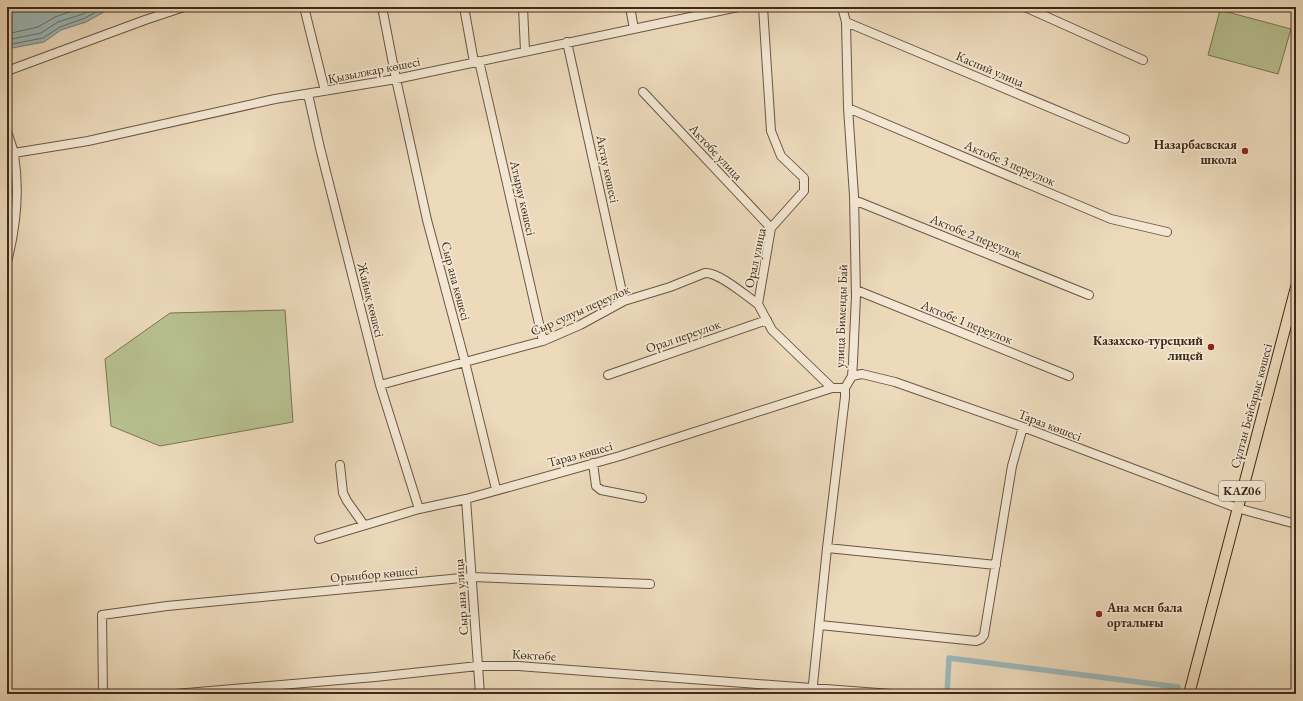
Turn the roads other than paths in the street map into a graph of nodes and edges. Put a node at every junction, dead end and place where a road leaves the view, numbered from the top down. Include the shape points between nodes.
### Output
1 (184, 7) edge
2 (304, 7) edge
3 (382, 7) edge
4 (464, 7) edge
5 (522, 7) edge
6 (630, 7) edge
7 (738, 7) edge
8 (763, 7) edge
9 (842, 7) edge
10 (1025, 7) edge
11 (846, 22) junction
12 (634, 29) junction
13 (567, 42) junction
14 (525, 51) junction
15 (1143, 60) dead end
16 (477, 61) junction
17 (7, 71) edge
18 (396, 79) junction
19 (325, 91) junction
20 (644, 92) dead end
21 (308, 94) junction
22 (848, 108) junction
23 (7, 131) edge
24 (1125, 139) dead end
25 (14, 153) junction
26 (854, 200) junction
27 (771, 228) junction
28 (1167, 232) dead end
29 (7, 262) edge
30 (1296, 287) edge
31 (856, 290) junction
32 (1089, 295) dead end
33 (624, 301) junction
34 (758, 304) junction
35 (767, 320) junction
36 (543, 341) junction
37 (465, 362) junction
38 (608, 375) dead end
39 (852, 376) junction
40 (1069, 376) dead end
41 (380, 386) junction
42 (832, 388) junction
43 (845, 388) junction
44 (1023, 427) junction
45 (593, 463) junction
46 (340, 465) dead end
47 (496, 489) junction
48 (642, 498) dead end
49 (466, 499) junction
50 (1237, 508) junction
51 (419, 510) junction
52 (1296, 524) edge
53 (364, 525) junction
54 (319, 539) dead end
55 (827, 548) junction
56 (996, 565) junction
57 (472, 577) junction
58 (650, 584) dead end
59 (820, 625) junction
60 (478, 666) junction
61 (813, 691) edge
62 (104, 694) edge
63 (175, 694) edge
64 (480, 694) edge
65 (892, 694) edge
66 (1188, 694) edge

1 - 17 street
2 - 19 street
3 - 18 street, Сыр ана көшесі
4 - 16 street, Атырау көшесі
5 - 14 street
6 - 12 street
7 - 12 street, Қызылжар көшесі
8 - 27 street, Орал улица via 771,131 782,156 804,178 804,191
9 - 11 street, улица Бименды Бай
10 - 15 street
11 - 22 street, улица Бименды Бай
11 - 24 street, Каспий улица
12 - 13 street, Қызылжар көшесі
13 - 14 street, Қызылжар көшесі
13 - 33 street, Ақтау көшесі
14 - 16 street, Қызылжар көшесі
16 - 18 street, Қызылжар көшесі
16 - 36 street, Атырау көшесі
18 - 19 street, Қызылжар көшесі
18 - 37 street, Сыр ана көшесі via 427,220
19 - 21 street, Қызылжар көшесі
20 - 27 street, Актобе улица
21 - 25 street, Қызылжар көшесі via 275,99 88,141
21 - 41 street, Жайық көшесі
22 - 26 street, улица Бименды Бай
22 - 28 street, Актобе 3 переулок via 1111,218
23 - 25 street
25 - 29 street via 16,213
26 - 31 street, улица Бименды Бай
26 - 32 street, Актобе 2 переулок
27 - 34 street, Орал улица
30 - 50 main road, Сұлтан Бейбарыс көшесі / KAZ06
31 - 39 street, улица Бименды Бай
31 - 40 street, Актобе 1 переулок
33 - 34 street, Сыр сулуы переулок via 709,272
33 - 36 street, Сыр сулуы переулок via 580,325
34 - 35 street, Орал улица
35 - 38 street, Орал переулок
35 - 42 street, Орал улица via 772,330
36 - 37 street, Сыр сулуы переулок
37 - 41 street, Сыр сулуы переулок
37 - 47 street, Сыр ана көшесі
39 - 43 street, улица Бименды Бай
39 - 44 street, Тараз көшесі via 862,374 895,382
41 - 51 street, Жайық көшесі
42 - 43 street, Тараз көшесі
42 - 45 street, Тараз көшесі
43 - 55 street, улица Бименды Бай
44 - 50 street, Тараз көшесі
44 - 56 street via 1012,466
45 - 47 street, Тараз көшесі
45 - 48 street via 596,486 601,490
46 - 53 street via 343,493
47 - 49 street, Тараз көшесі
49 - 51 street, Тараз көшесі
49 - 57 street, Сыр ана улица
50 - 52 street, Тараз көшесі
50 - 66 main road, Сұлтан Бейбарыс көшесі / KAZ06
51 - 53 street, Тараз көшесі
53 - 54 street, Тараз көшесі
55 - 56 street
55 - 59 street, улица Бименды Бай
56 - 59 street via 984,635 976,641
57 - 58 street, Орынбор көшесі
57 - 60 street, Сыр ана улица
57 - 62 street, Орынбор көшесі via 167,606 102,615
59 - 61 street, улица Бименды Бай
60 - 61 street, Көктөбе via 518,666
60 - 63 street, Көктөбе
60 - 64 street, Сыр ана улица
61 - 65 street, Көктөбе

